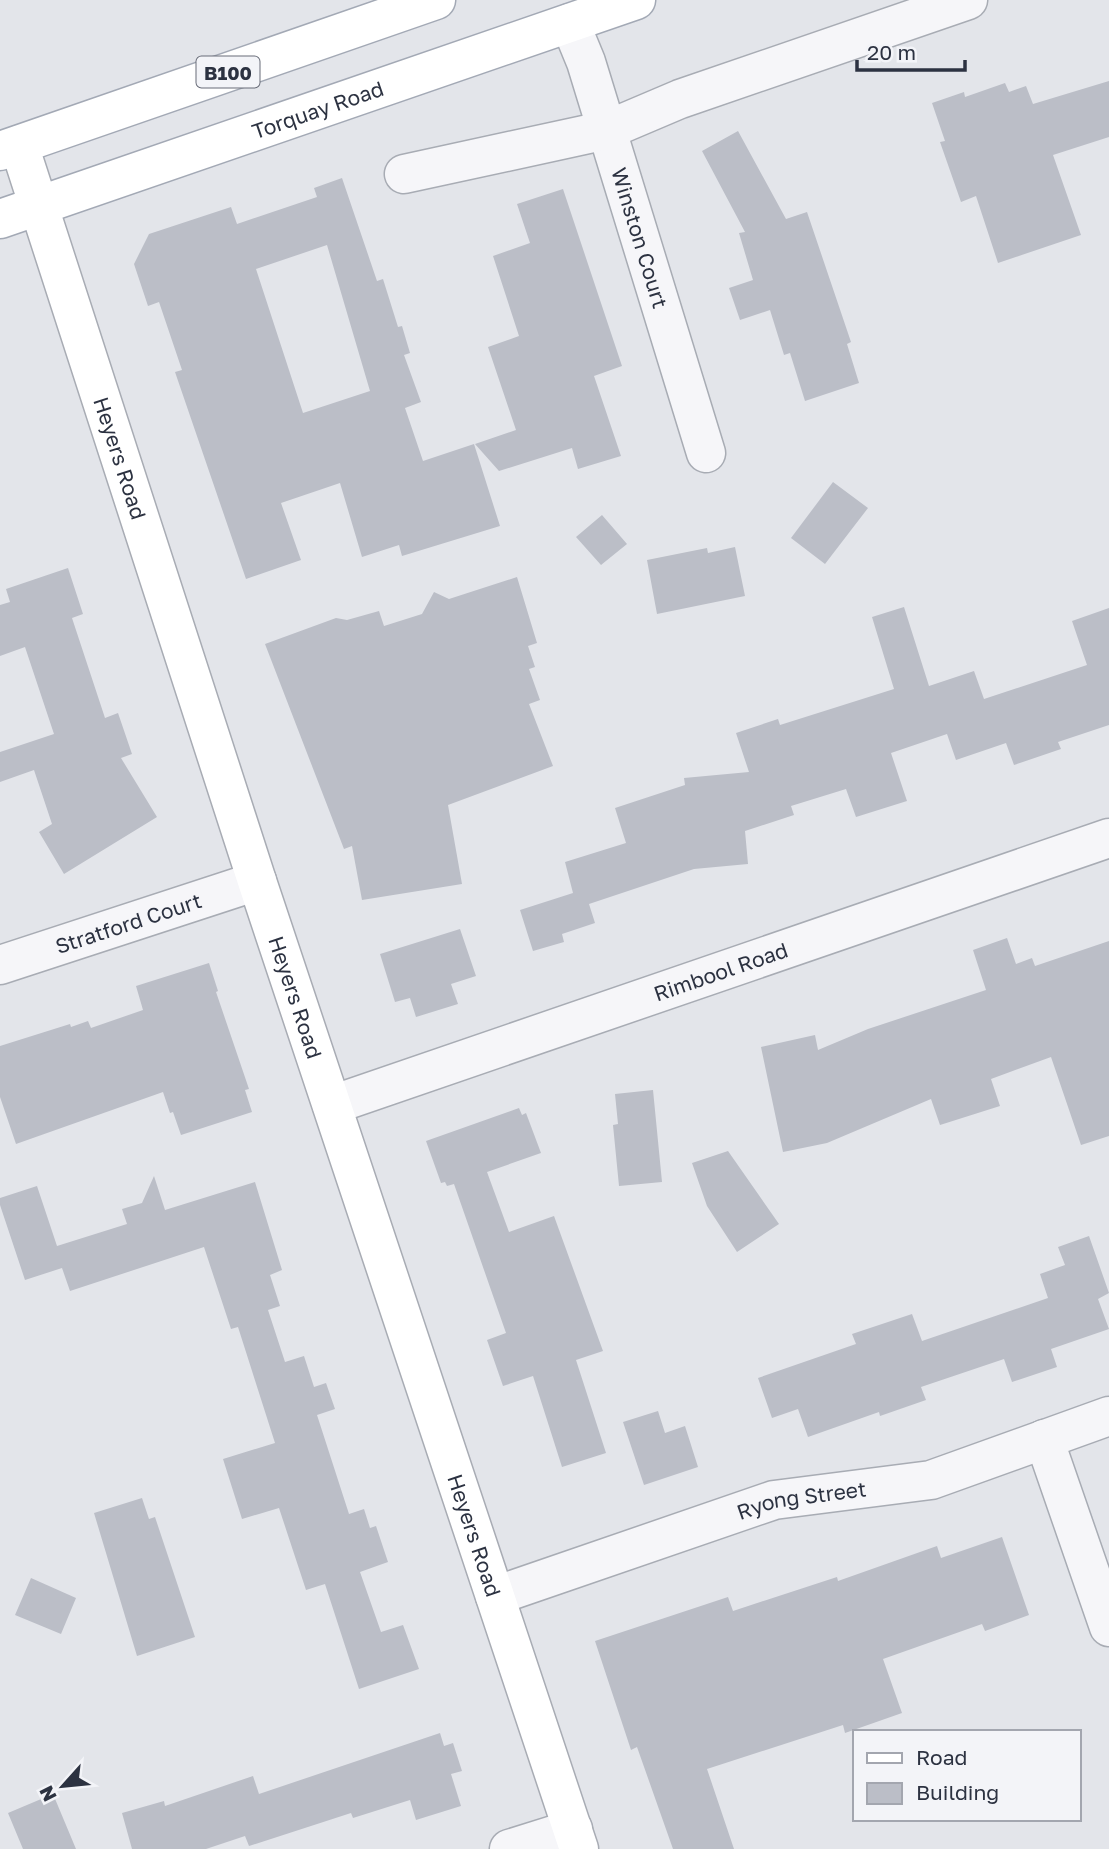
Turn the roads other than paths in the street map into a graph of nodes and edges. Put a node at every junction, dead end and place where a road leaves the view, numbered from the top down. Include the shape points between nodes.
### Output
1 (436, 0) edge
2 (636, 0) edge
3 (968, 0) edge
4 (570, 23) junction
5 (607, 130) junction
6 (10, 148) edge
7 (404, 174) dead end
8 (39, 206) junction
9 (0, 219) edge
10 (706, 453) dead end
11 (1109, 838) edge
12 (257, 881) junction
13 (0, 965) edge
14 (332, 1105) junction
15 (1109, 1416) edge
16 (1044, 1439) junction
17 (495, 1596) junction
18 (1109, 1627) edge
19 (576, 1839) edge
20 (509, 1849) edge

1 - 6 street, B100
2 - 4 street, Torquay Road
3 - 5 street via 680,99
4 - 5 street, Winston Court
4 - 8 street, Torquay Road
5 - 7 street
5 - 10 street, Winston Court
6 - 8 street, Heyers Road
8 - 9 street, Torquay Road
8 - 12 street, Heyers Road
11 - 14 street, Rimbool Road
12 - 13 street, Stratford Court
12 - 14 street, Heyers Road
14 - 17 street, Heyers Road
15 - 16 street, Ryong Street
16 - 17 street, Ryong Street via 931,1480 774,1500
16 - 18 street
17 - 19 street, Heyers Road
19 - 20 street

